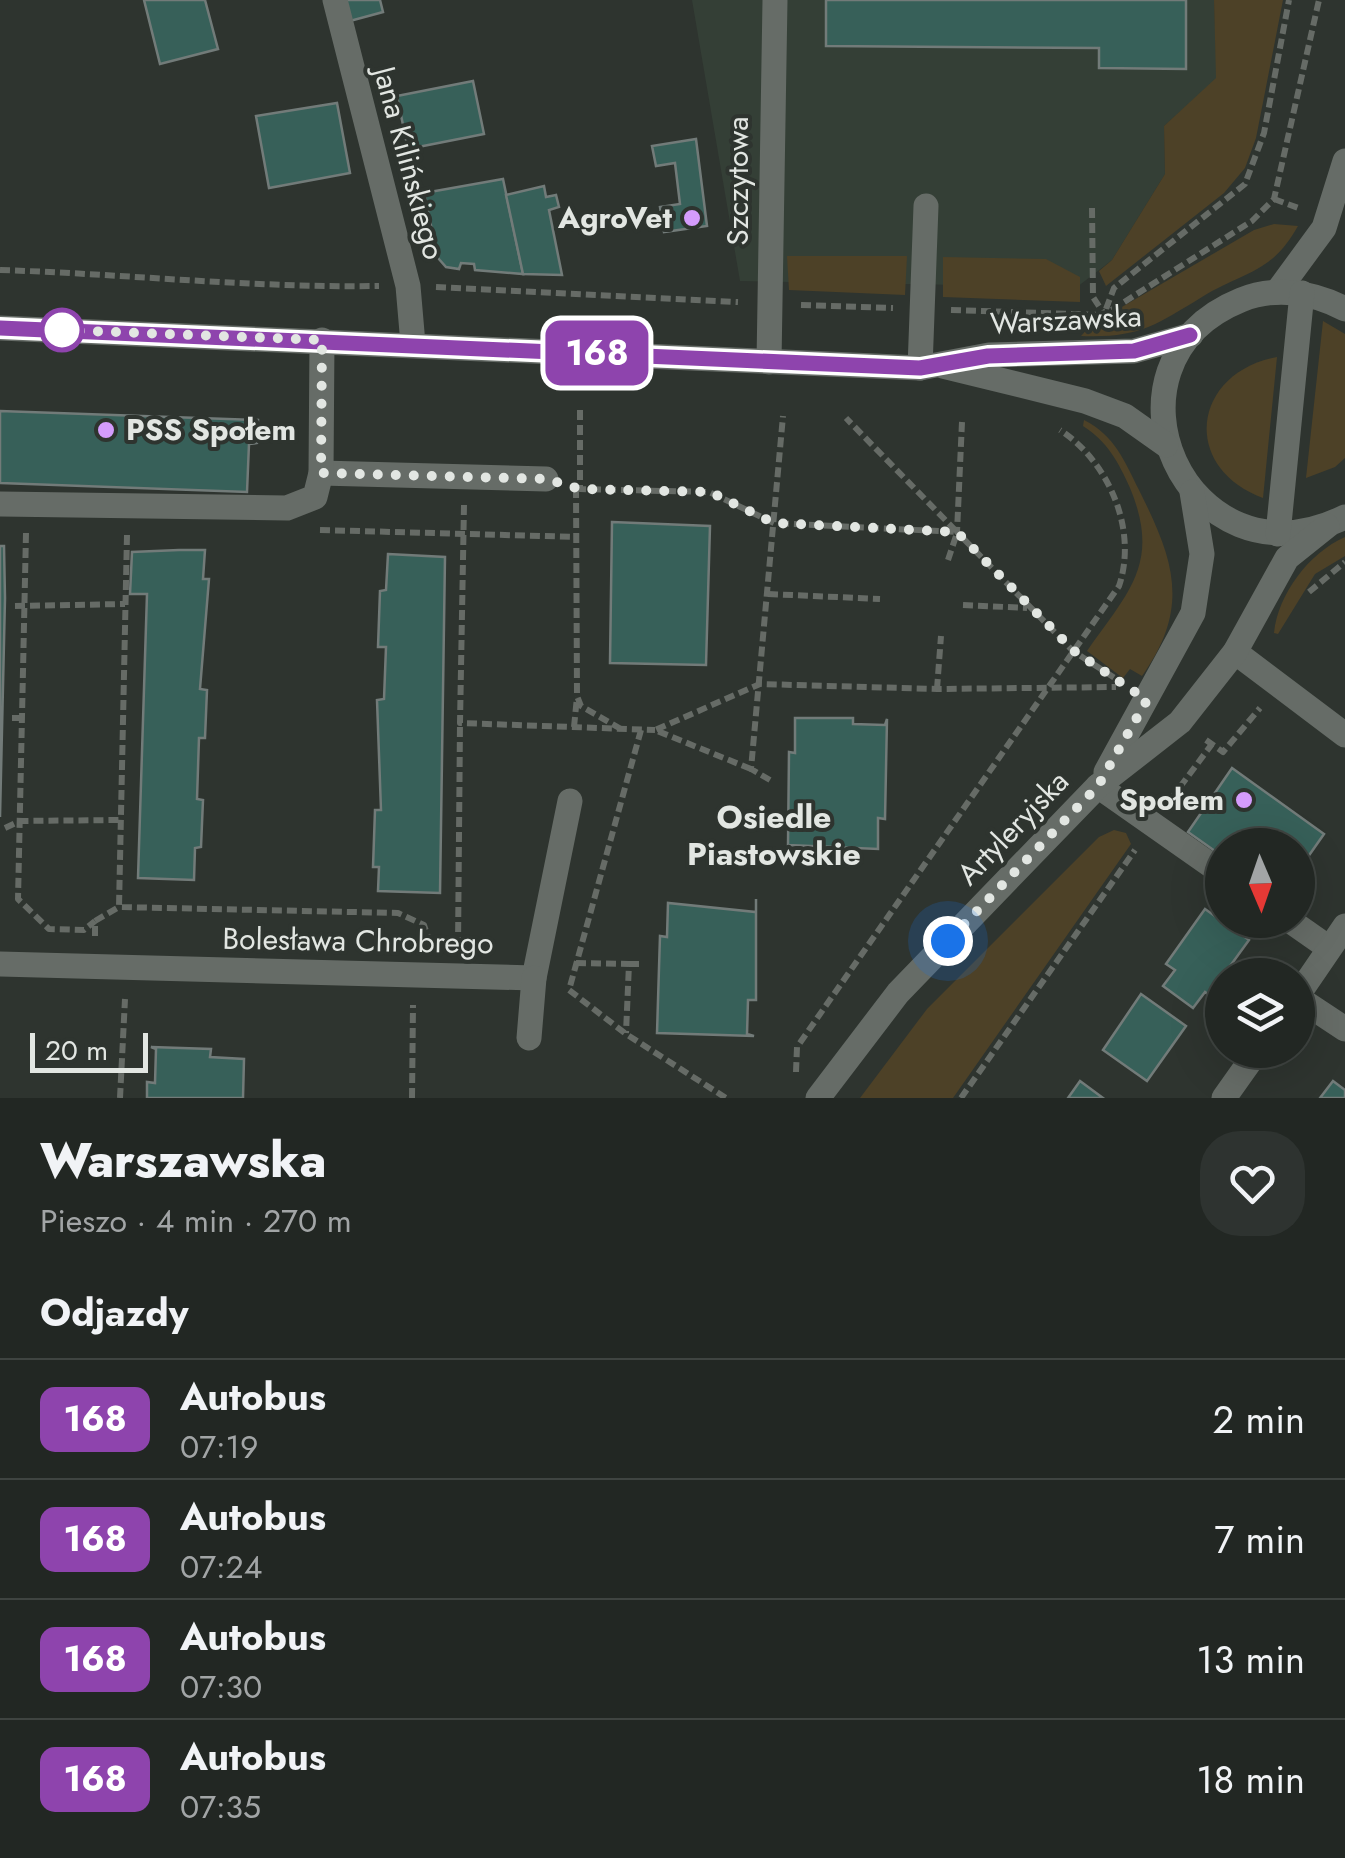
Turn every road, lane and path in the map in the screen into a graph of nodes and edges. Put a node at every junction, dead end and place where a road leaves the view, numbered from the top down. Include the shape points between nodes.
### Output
1 (335, 0) edge
2 (775, 0) edge
3 (1289, 0) edge
4 (1319, 0) edge
5 (1345, 161) edge
6 (926, 206) dead end
7 (1092, 208) dead end
8 (0, 270) edge
9 (408, 286) junction
10 (1289, 293) junction
11 (770, 304) junction
12 (922, 309) junction
13 (1345, 309) edge
14 (1104, 315) junction
15 (0, 328) edge
16 (1190, 335) junction
17 (322, 340) junction
18 (413, 344) junction
19 (769, 362) junction
20 (932, 367) junction
21 (580, 410) dead end
22 (783, 416) dead end
23 (846, 418) dead end
24 (962, 422) dead end
25 (1166, 445) junction
26 (321, 473) junction
27 (464, 476) junction
28 (546, 479) joint
29 (580, 489) junction
30 (1192, 492) junction
31 (0, 504) edge
32 (27, 522) dead end
33 (1336, 522) edge
34 (774, 523) junction
35 (127, 525) dead end
36 (957, 532) junction
37 (1278, 534) junction
38 (1128, 540) dead end
39 (948, 560) dead end
40 (1345, 562) edge
41 (768, 594) junction
42 (880, 598) dead end
43 (125, 604) junction
44 (20, 605) junction
45 (963, 605) dead end
46 (1300, 607) dead end
47 (1028, 608) junction
48 (941, 636) dead end
49 (1074, 651) junction
50 (1234, 652) junction
51 (760, 684) junction
52 (1049, 687) junction
53 (936, 689) junction
54 (576, 696) junction
55 (12, 718) dead end
56 (22, 718) junction
57 (460, 723) junction
58 (574, 727) junction
59 (622, 729) junction
60 (642, 730) junction
61 (655, 730) junction
62 (1345, 735) edge
63 (1212, 744) dead end
64 (751, 769) junction
65 (770, 780) dead end
66 (1098, 786) junction
67 (570, 801) dead end
68 (121, 820) junction
69 (20, 821) junction
70 (1153, 824) junction
71 (4, 828) dead end
72 (1205, 861) edge
73 (95, 920) dead end
74 (1345, 926) edge
75 (1315, 938) edge
76 (1329, 948) junction
77 (576, 963) junction
78 (0, 964) edge
79 (629, 964) junction
80 (640, 964) dead end
81 (1315, 970) edge
82 (445, 975) junction
83 (534, 978) junction
84 (126, 988) dead end
85 (413, 997) dead end
86 (1315, 1008) edge
87 (1345, 1029) edge
88 (626, 1034) junction
89 (529, 1038) dead end
90 (797, 1046) dead end
91 (1245, 1068) edge
92 (413, 1097) edge
93 (120, 1098) edge
94 (726, 1098) edge
95 (818, 1098) edge
96 (961, 1098) edge
97 (1224, 1098) edge

1 - 9 street, Jana Kilińskiego
2 - 11 street, Szczytowa
3 - 14 path via 1264,134 1245,184 1114,288
4 - 14 path via 1274,200 1252,221
5 - 10 street via 1324,228
6 - 12 street
7 - 14 path via 1093,296
8 - 9 path via 304,287
9 - 11 path
9 - 18 street, Jana Kilińskiego
10 - 13 street
10 - 16 street via 1229,305
10 - 37 street
11 - 12 path
11 - 19 street, Szczytowa
12 - 14 path
12 - 20 street
15 - 17 street, Warszawska
16 - 20 street, Warszawska via 1134,351 1007,354
16 - 25 street via 1165,388
17 - 18 street, Warszawska
17 - 26 street
18 - 19 street, Warszawska
19 - 20 street, Warszawska
20 - 25 street, Warszawska via 1086,401 1125,416
21 - 29 path
22 - 34 path
23 - 36 path
24 - 36 path
25 - 30 street
26 - 27 street
26 - 31 street via 314,497 287,508
27 - 28 street
27 - 57 path
28 - 29 path
29 - 34 path via 710,492
29 - 54 path
30 - 37 street via 1240,526
30 - 66 street, Artyleryjska via 1202,554 1194,612
32 - 44 path
33 - 37 street
33 - 50 street, Artyleryjska via 1287,558
34 - 36 path
34 - 41 path
35 - 43 path
36 - 39 path
36 - 47 path
38 - 49 path via 1119,586
40 - 46 path via 1316,581
41 - 42 path
41 - 51 path
43 - 44 path
43 - 68 path
44 - 56 path
45 - 47 path
47 - 49 path
48 - 53 path
49 - 52 path
49 - 52 path via 1128,686
50 - 62 street
50 - 66 street, Artyleryjska via 1180,722
51 - 53 path
51 - 61 path
51 - 64 path
52 - 53 path
52 - 90 path
54 - 58 path
54 - 59 path via 581,706
55 - 56 path
56 - 69 path
57 - 58 path
57 - 82 path
58 - 59 path
59 - 60 path
60 - 61 path
60 - 77 path
61 - 64 path
63 - 70 path
64 - 65 path
66 - 70 street
66 - 95 street, Artyleryjska via 898,993
67 - 83 street, Bolesława Chrobrego
68 - 69 path
68 - 82 path via 119,906 398,913 424,925
69 - 71 path
69 - 73 path via 18,899 48,929 84,930
70 - 72 street
70 - 96 path
74 - 76 street
75 - 76 street
76 - 81 street
77 - 79 path
77 - 88 path via 569,990
78 - 82 street, Bolesława Chrobrego
79 - 80 path
79 - 88 path
82 - 83 street, Bolesława Chrobrego
83 - 89 street
84 - 93 path
85 - 92 path
86 - 87 street
88 - 94 path
91 - 97 street

